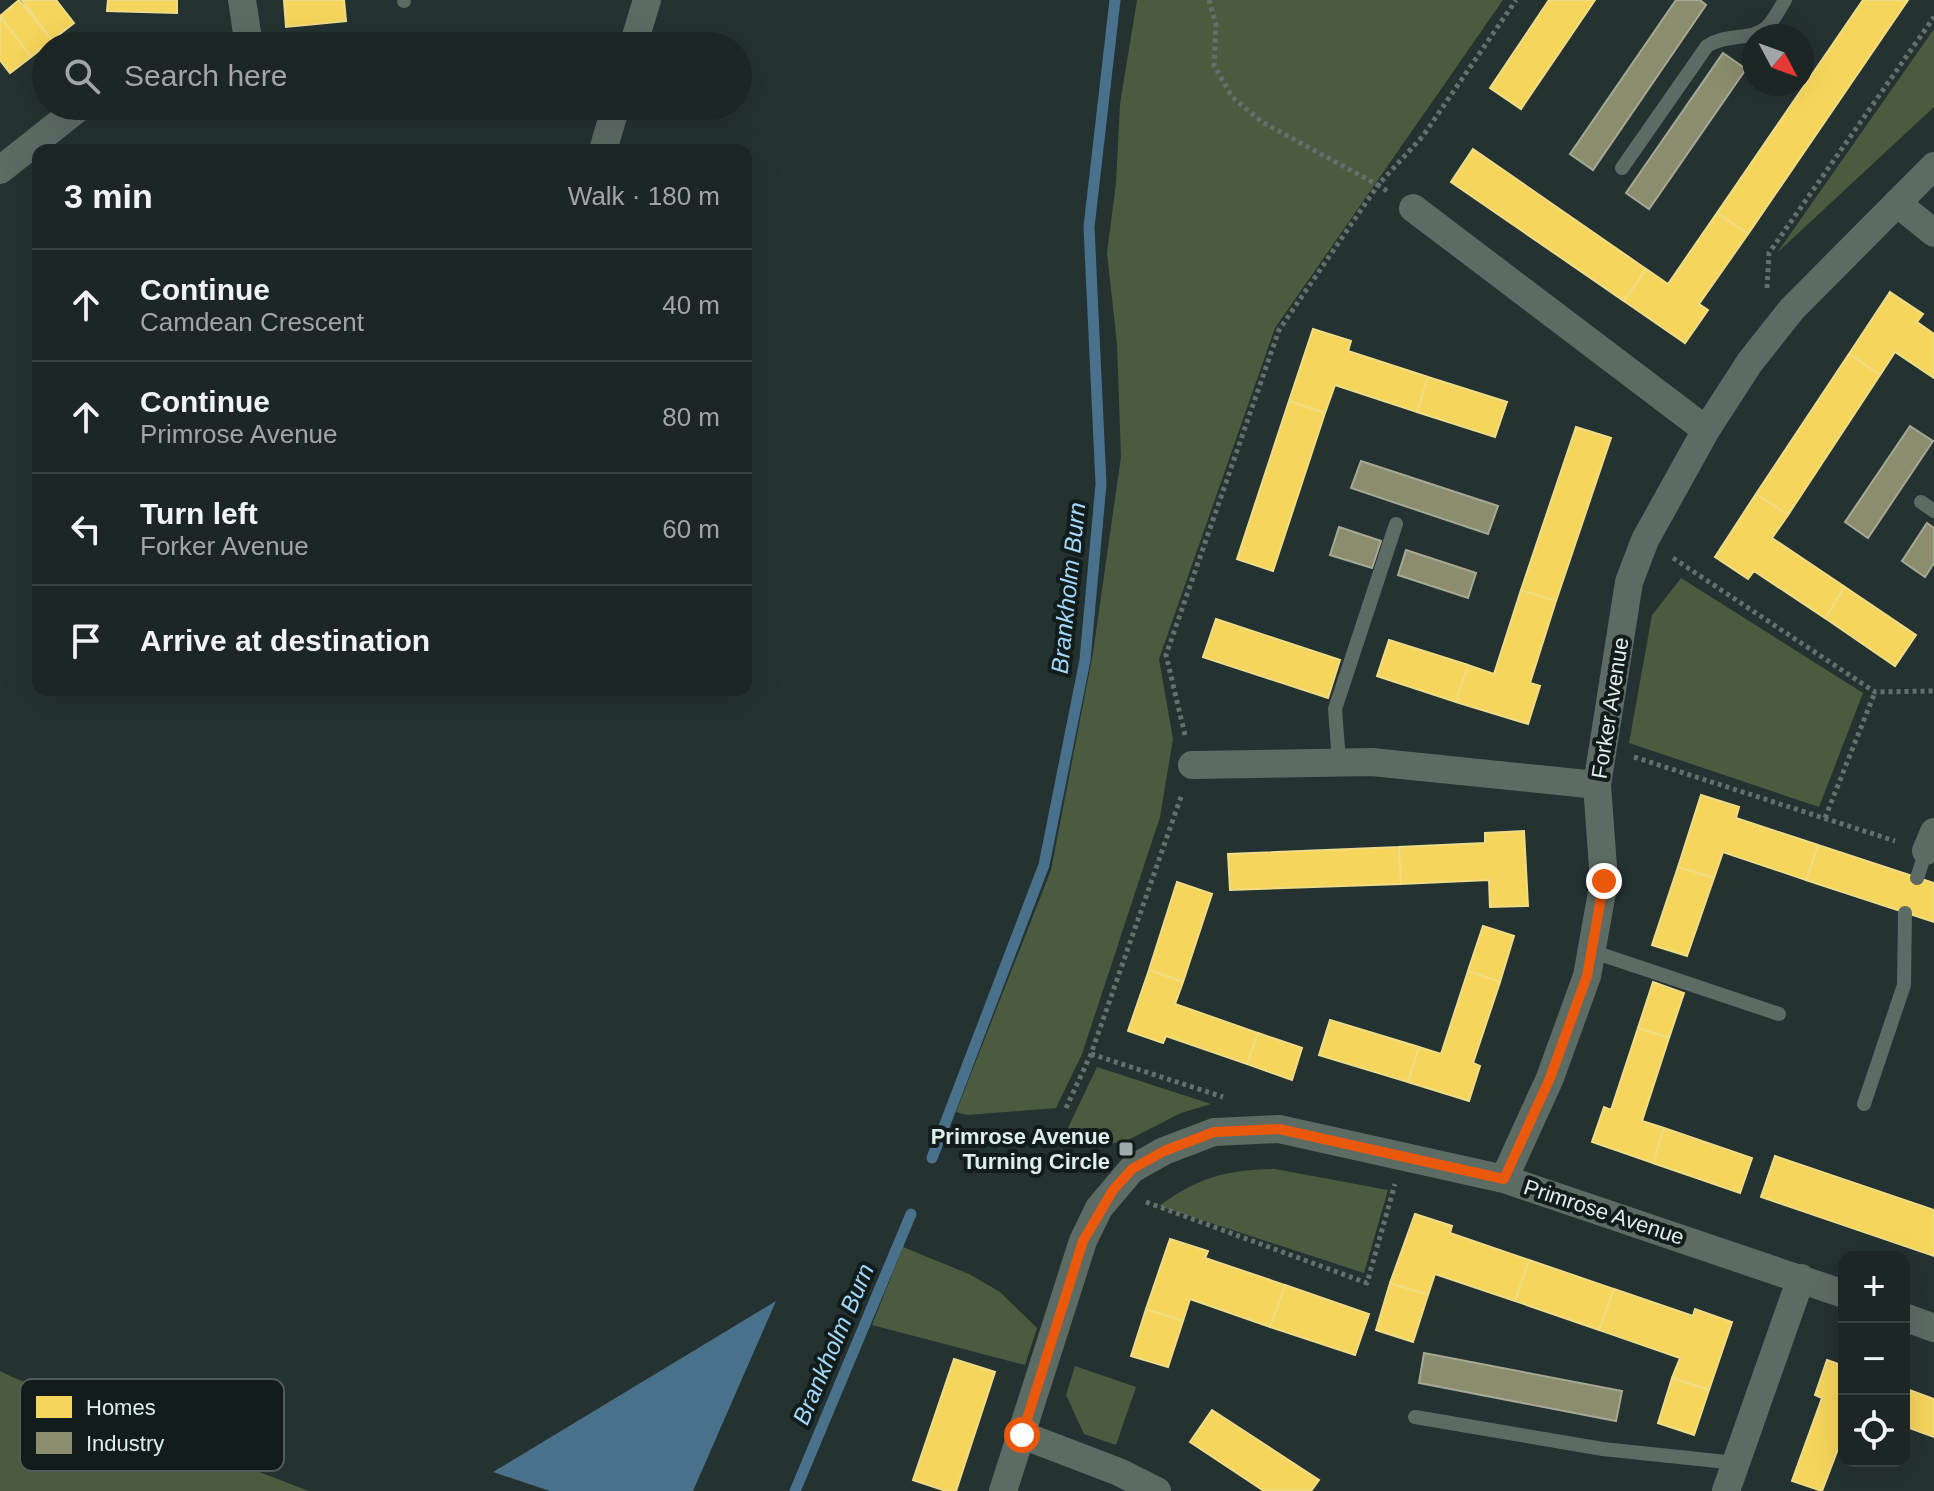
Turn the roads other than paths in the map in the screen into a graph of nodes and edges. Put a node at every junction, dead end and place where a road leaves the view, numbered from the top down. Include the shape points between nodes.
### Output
1 (242, 0) edge
2 (647, 0) edge
3 (1785, 0) edge
4 (247, 32) edge
5 (637, 32) edge
6 (63, 120) edge
7 (612, 120) edge
8 (33, 144) edge
9 (605, 144) edge
10 (32, 145) edge
11 (1934, 166) edge
12 (1622, 168) dead end
13 (0, 170) edge
14 (1897, 203) junction
15 (1413, 208) road end
16 (1934, 233) edge
17 (1706, 430) junction
18 (1396, 524) dead end
19 (1339, 762) junction
20 (1192, 765) road end
21 (1597, 785) junction
22 (1905, 913) dead end
23 (1591, 951) junction
24 (1779, 1014) dead end
25 (1864, 1104) dead end
26 (1504, 1179) junction
27 (1801, 1278) junction
28 (1838, 1292) edge
29 (1910, 1319) edge
30 (1934, 1328) edge
31 (1415, 1417) dead end
32 (1022, 1435) junction
33 (1736, 1463) junction
34 (1003, 1491) edge
35 (1157, 1491) edge
36 (1726, 1491) edge

1 - 4 street
2 - 5 street
3 - 12 lane via 1767,27 1752,36 1722,37 1707,46
6 - 8 street
7 - 9 street
10 - 13 street
11 - 14 street, Forker Avenue
14 - 16 street
14 - 17 street, Forker Avenue via 1792,309
15 - 17 street
17 - 21 street, Forker Avenue via 1645,540 1629,582
18 - 19 lane via 1335,709
19 - 20 street
19 - 21 street
21 - 23 street, Forker Avenue via 1604,881
22 - 25 lane via 1904,985
23 - 24 lane
23 - 26 street, Forker Avenue via 1550,1078
26 - 27 street, Primrose Avenue
26 - 32 street, Primrose Avenue via 1279,1129 1214,1132 1153,1157 1132,1169 1106,1199 1083,1241
27 - 28 street, Primrose Avenue
27 - 33 street
29 - 30 street
31 - 33 lane via 1603,1449
32 - 34 street
32 - 35 street
33 - 36 street

